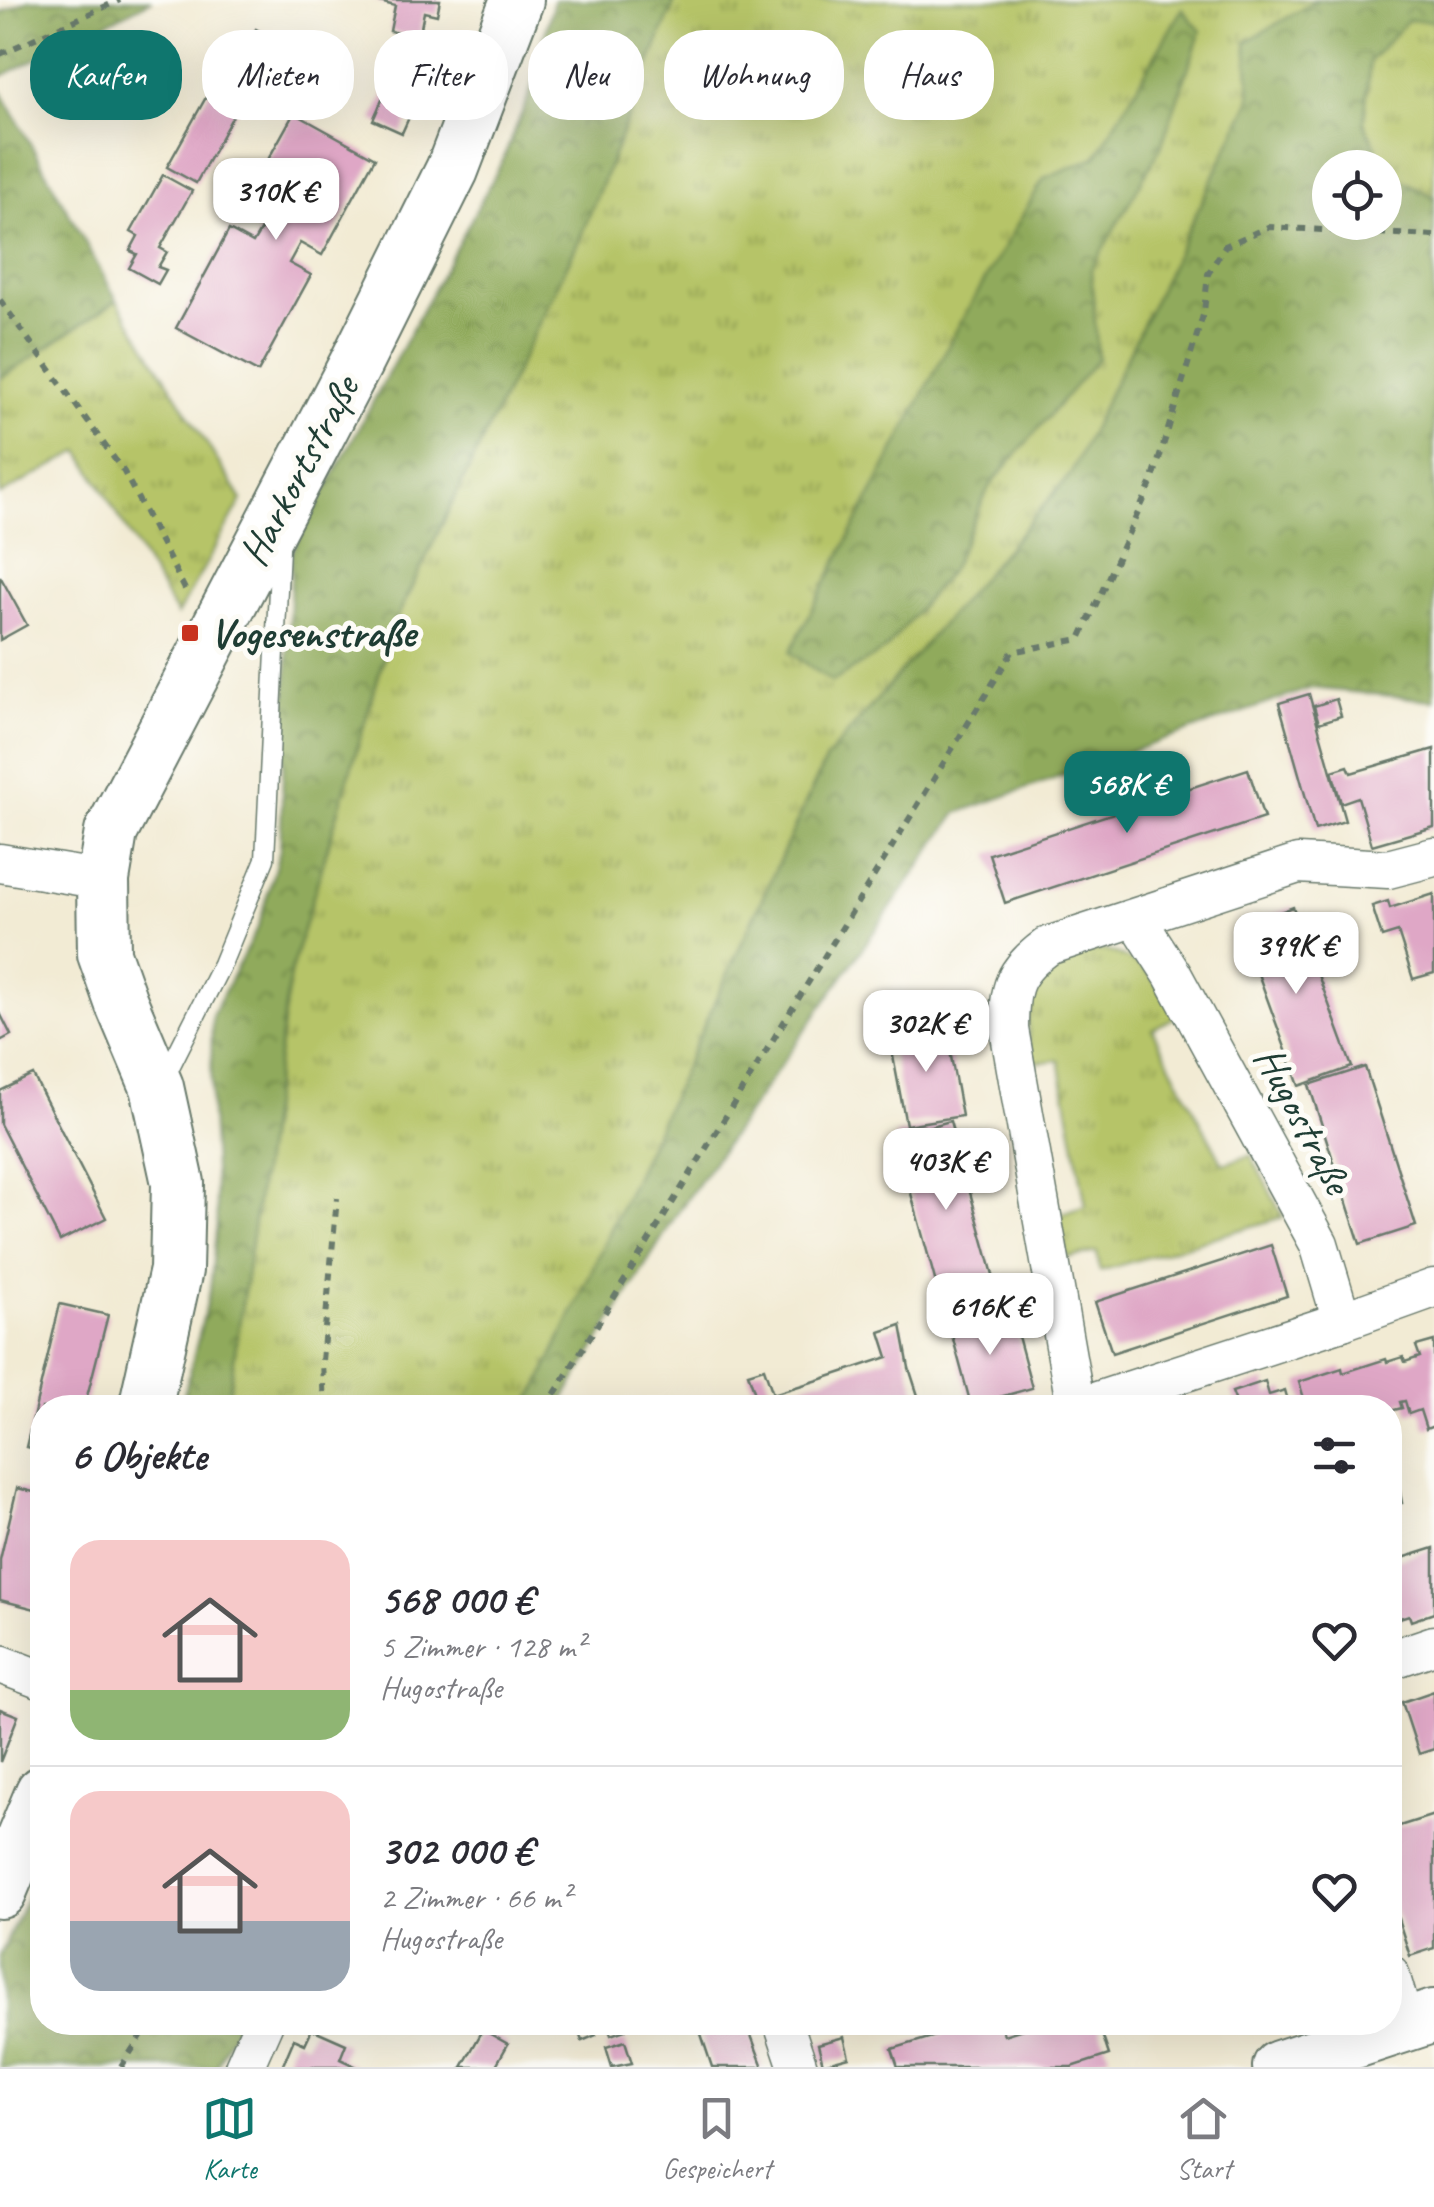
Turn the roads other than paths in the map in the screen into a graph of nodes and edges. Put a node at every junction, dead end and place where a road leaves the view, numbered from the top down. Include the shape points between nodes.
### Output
1 (517, 0) edge
2 (286, 492) junction
3 (1434, 858) edge
4 (0, 863) edge
5 (102, 880) junction
6 (1136, 918) junction
7 (157, 1088) junction
8 (1434, 1288) edge
9 (1342, 1321) junction
10 (149, 1395) edge
11 (1074, 1395) edge
12 (1116, 1395) edge
13 (1434, 1645) edge
14 (1402, 1656) edge
15 (0, 1664) edge
16 (30, 1675) edge
17 (30, 1821) edge
18 (0, 1892) edge
19 (1402, 1993) edge
20 (1420, 2021) edge
21 (258, 2035) edge
22 (787, 2035) edge
23 (1377, 2035) edge
24 (244, 2067) edge
25 (798, 2067) edge
26 (1279, 2067) edge

1 - 2 street, Harkortstraße via 452,170
2 - 5 street, Harkortstraße via 111,832
2 - 7 lane via 264,859 222,964
3 - 6 street via 1388,869 1298,864
4 - 5 street
5 - 7 street, Harkortstraße via 104,954
6 - 9 street, Hugostraße via 1319,1244
6 - 11 street via 1048,946 1013,982 1009,1004 1008,1029
7 - 10 street, Harkortstraße via 178,1183 178,1240
8 - 9 street
9 - 12 street
13 - 14 street
15 - 16 street
17 - 18 street
19 - 20 street
21 - 24 street
22 - 25 street
23 - 26 street

